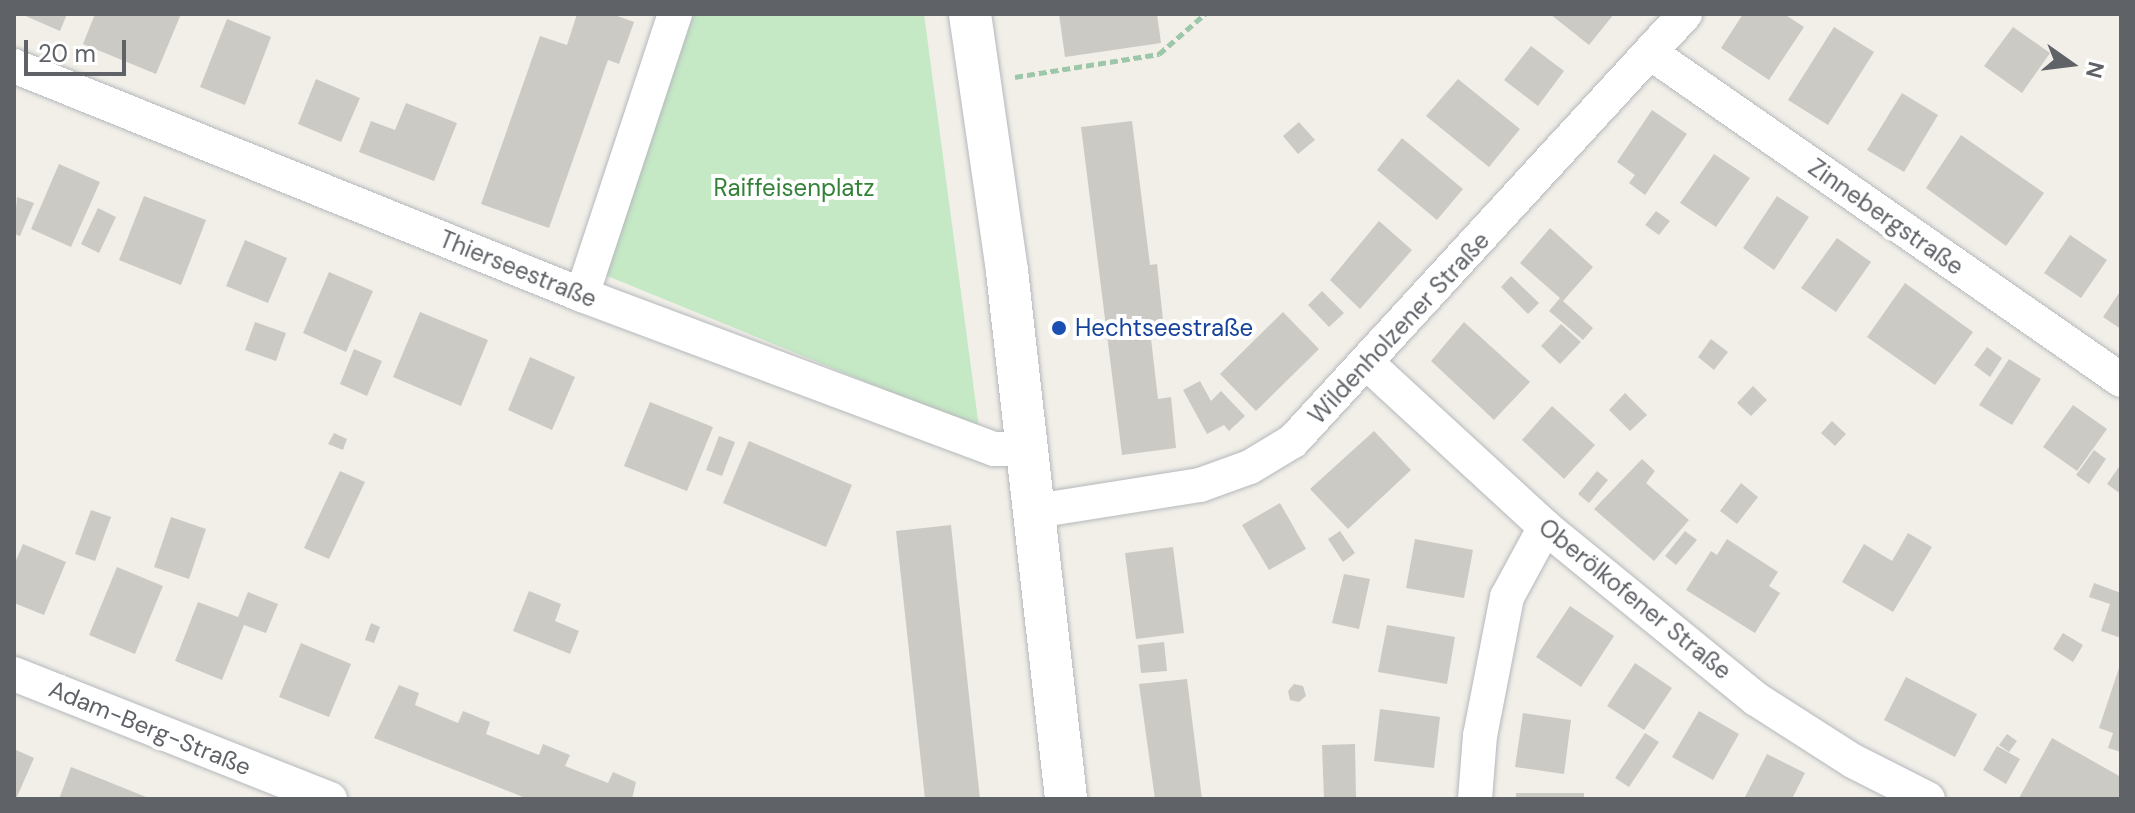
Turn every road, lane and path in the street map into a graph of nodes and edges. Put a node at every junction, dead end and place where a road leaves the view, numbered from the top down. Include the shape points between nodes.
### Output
1 (675, 14) edge
2 (970, 14) edge
3 (1205, 14) edge
4 (1685, 14) edge
5 (1652, 54) junction
6 (14, 66) edge
7 (1015, 77) dead end
8 (582, 295) junction
9 (1368, 364) junction
10 (2121, 380) edge
11 (1027, 449) junction
12 (1036, 511) junction
13 (1545, 527) junction
14 (14, 674) edge
15 (330, 799) edge
16 (1066, 799) edge
17 (1475, 799) edge
18 (1928, 799) edge

1 - 8 street
2 - 11 street
3 - 7 path via 1159,54
4 - 5 street, Wildenholzener Straße
5 - 9 street, Wildenholzener Straße
5 - 10 street, Zinnebergstraße
6 - 8 street, Thierseestraße
8 - 11 street, Thierseestraße via 994,449
9 - 12 street, Wildenholzener Straße via 1293,441 1250,467 1200,485
9 - 13 street, Oberölkofener Straße
11 - 12 street
12 - 16 street
13 - 17 street via 1507,597 1480,736
13 - 18 street, Oberölkofener Straße via 1756,699 1853,761
14 - 15 street, Adam-Berg-Straße

